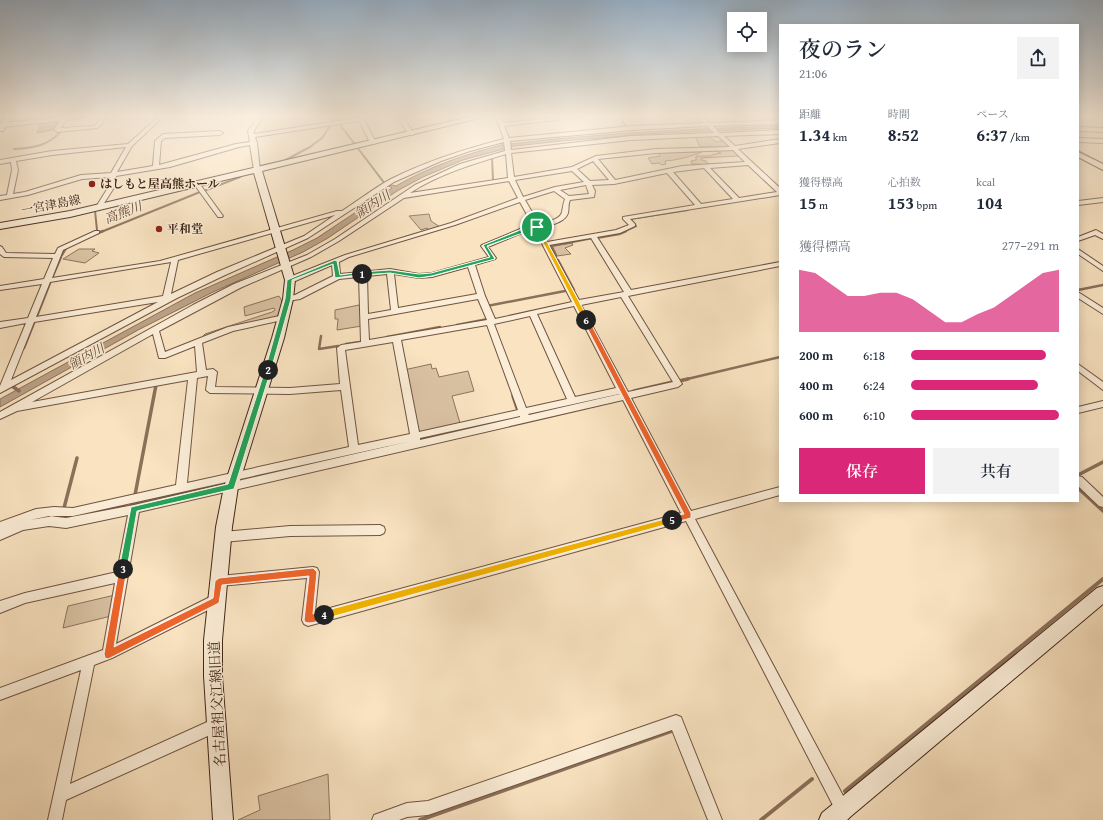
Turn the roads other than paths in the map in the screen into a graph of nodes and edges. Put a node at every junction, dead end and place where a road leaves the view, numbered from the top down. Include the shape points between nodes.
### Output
1 (44, 155) edge
2 (124, 155) edge
3 (157, 155) edge
4 (201, 155) edge
5 (255, 155) edge
6 (320, 155) edge
7 (453, 155) edge
8 (494, 155) edge
9 (508, 155) edge
10 (623, 155) edge
11 (742, 155) edge
12 (1080, 155) edge
13 (594, 159) junction
14 (13, 160) junction
15 (0, 162) edge
16 (750, 163) junction
17 (705, 166) junction
18 (1103, 167) edge
19 (156, 168) junction
20 (573, 169) junction
21 (257, 170) junction
22 (669, 171) junction
23 (113, 175) junction
24 (511, 179) junction
25 (614, 182) junction
26 (588, 183) junction
27 (197, 184) junction
28 (555, 189) junction
29 (779, 191) edge
30 (779, 192) edge
31 (10, 196) junction
32 (401, 197) junction
33 (0, 198) edge
34 (568, 198) junction
35 (522, 199) junction
36 (738, 200) junction
37 (1103, 200) edge
38 (1079, 204) edge
39 (699, 206) junction
40 (99, 207) junction
41 (349, 209) junction
42 (220, 216) dead end
43 (0, 226) edge
44 (537, 226) junction
45 (275, 230) junction
46 (97, 232) dead end
47 (593, 236) junction
48 (1103, 237) edge
49 (1079, 239) edge
50 (546, 244) junction
51 (0, 248) edge
52 (1079, 252) edge
53 (57, 256) junction
54 (175, 259) junction
55 (285, 261) junction
56 (335, 261) junction
57 (471, 264) junction
58 (779, 264) edge
59 (1103, 269) edge
60 (390, 271) junction
61 (363, 274) junction
62 (337, 277) junction
63 (47, 281) junction
64 (0, 288) edge
65 (626, 294) junction
66 (1079, 295) edge
67 (482, 296) junction
68 (171, 297) junction
69 (288, 299) junction
70 (577, 303) junction
71 (395, 311) junction
72 (1103, 312) edge
73 (532, 313) junction
74 (284, 317) junction
75 (364, 317) junction
76 (31, 320) junction
77 (491, 322) junction
78 (0, 325) edge
79 (154, 330) junction
80 (397, 339) junction
81 (198, 341) junction
82 (365, 344) junction
83 (1079, 368) edge
84 (198, 375) junction
85 (345, 387) junction
86 (1103, 387) edge
87 (2, 389) edge
88 (262, 391) junction
89 (624, 393) junction
90 (572, 401) junction
91 (1103, 404) edge
92 (12, 410) junction
93 (1079, 410) edge
94 (524, 415) junction
95 (0, 416) edge
96 (415, 439) junction
97 (354, 449) junction
98 (233, 481) junction
99 (1079, 481) edge
100 (181, 488) junction
101 (779, 491) edge
102 (1103, 503) edge
103 (134, 509) junction
104 (688, 516) junction
105 (0, 527) edge
106 (380, 530) dead end
107 (0, 535) edge
108 (223, 537) junction
109 (122, 576) junction
110 (219, 581) junction
111 (1103, 594) edge
112 (216, 600) junction
113 (0, 607) edge
114 (108, 654) junction
115 (89, 662) junction
116 (0, 694) edge
117 (216, 725) junction
118 (61, 795) junction
119 (837, 817) edge
120 (55, 820) edge
121 (223, 820) edge
122 (379, 820) edge
123 (715, 820) edge

1 - 14 street
2 - 23 street
3 - 19 street
4 - 19 street
5 - 21 street
6 - 21 street, 一宮津島線
7 - 41 street via 392,181
8 - 32 street via 439,175
9 - 24 street
10 - 13 street
11 - 16 street
12 - 18 street
13 - 20 street
13 - 25 street
14 - 15 street
14 - 31 street via 15,170
16 - 17 street
16 - 29 street
17 - 22 street
17 - 36 street
19 - 23 street
20 - 24 street
20 - 26 street
21 - 27 street, 一宮津島線
21 - 45 street, 名古屋祖父江線旧道
22 - 25 street
22 - 39 street
23 - 31 street via 81,177 26,194
23 - 40 street via 112,186
24 - 32 street
24 - 35 street
25 - 26 street
26 - 28 street
26 - 34 street via 592,196
27 - 40 street, 一宮津島線
27 - 42 street
28 - 34 street
28 - 35 street
30 - 36 street
31 - 33 street
32 - 55 street via 309,256
34 - 44 street via 565,213 560,219
35 - 44 street
35 - 56 street via 453,224
36 - 39 street
37 - 38 street
39 - 47 street via 625,218 633,225 618,232
40 - 43 street, 一宮津島線
41 - 45 street
41 - 55 street via 306,237
44 - 50 street
44 - 57 street via 484,246 493,258
45 - 54 street
45 - 55 street, 名古屋祖父江線旧道
46 - 53 street via 60,249
47 - 50 street
47 - 65 street
48 - 49 street via 1096,232
50 - 70 street
51 - 53 street via 4,255
52 - 59 street
53 - 63 street
54 - 63 street
54 - 68 street
55 - 56 street
55 - 68 street via 220,274
55 - 69 street, 名古屋祖父江線旧道
55 - 79 street
56 - 62 street
57 - 60 street via 432,275 419,276
57 - 67 street
58 - 65 street
60 - 61 street
60 - 71 street
61 - 62 street
61 - 75 street
62 - 69 street
63 - 64 street
63 - 76 street
65 - 70 street
65 - 89 street via 678,384
66 - 72 street
67 - 71 street
67 - 77 street
68 - 76 street
68 - 87 street
69 - 74 street, 名古屋祖父江線旧道
70 - 73 street
70 - 89 street
71 - 75 street
73 - 77 street
73 - 90 street
74 - 81 street via 231,329
74 - 88 street, 名古屋祖父江線旧道
75 - 82 street
76 - 78 street
76 - 87 street
77 - 80 street
77 - 94 street
79 - 81 street via 162,356
79 - 92 street
80 - 82 street
80 - 96 street
81 - 84 street
82 - 85 street via 341,348
83 - 86 street
84 - 88 street via 213,372 210,390
84 - 92 street
84 - 100 street
85 - 88 street via 290,392
85 - 97 street
88 - 98 street, 名古屋祖父江線旧道
89 - 90 street
89 - 94 street
89 - 104 street
90 - 94 street
91 - 93 street
92 - 95 street
94 - 96 street
96 - 97 street
96 - 98 street
97 - 98 street
98 - 100 street
98 - 103 street
98 - 108 street, 名古屋祖父江線旧道
99 - 102 street
100 - 105 street via 73,512 48,511 31,514
101 - 104 street
103 - 107 street via 66,523 49,521 22,526
103 - 109 street
104 - 110 street via 308,620 313,572
104 - 119 street
106 - 108 street via 290,531
108 - 110 street, 名古屋祖父江線旧道
109 - 113 street via 26,598
109 - 114 street
110 - 112 street, 名古屋祖父江線旧道
111 - 119 street
112 - 114 street
112 - 117 street, 名古屋祖父江線旧道 via 213,676
114 - 115 street
115 - 116 street
115 - 118 street
117 - 118 street
117 - 121 street, 名古屋祖父江線旧道
118 - 120 street
122 - 123 street via 407,810 428,808 676,722

